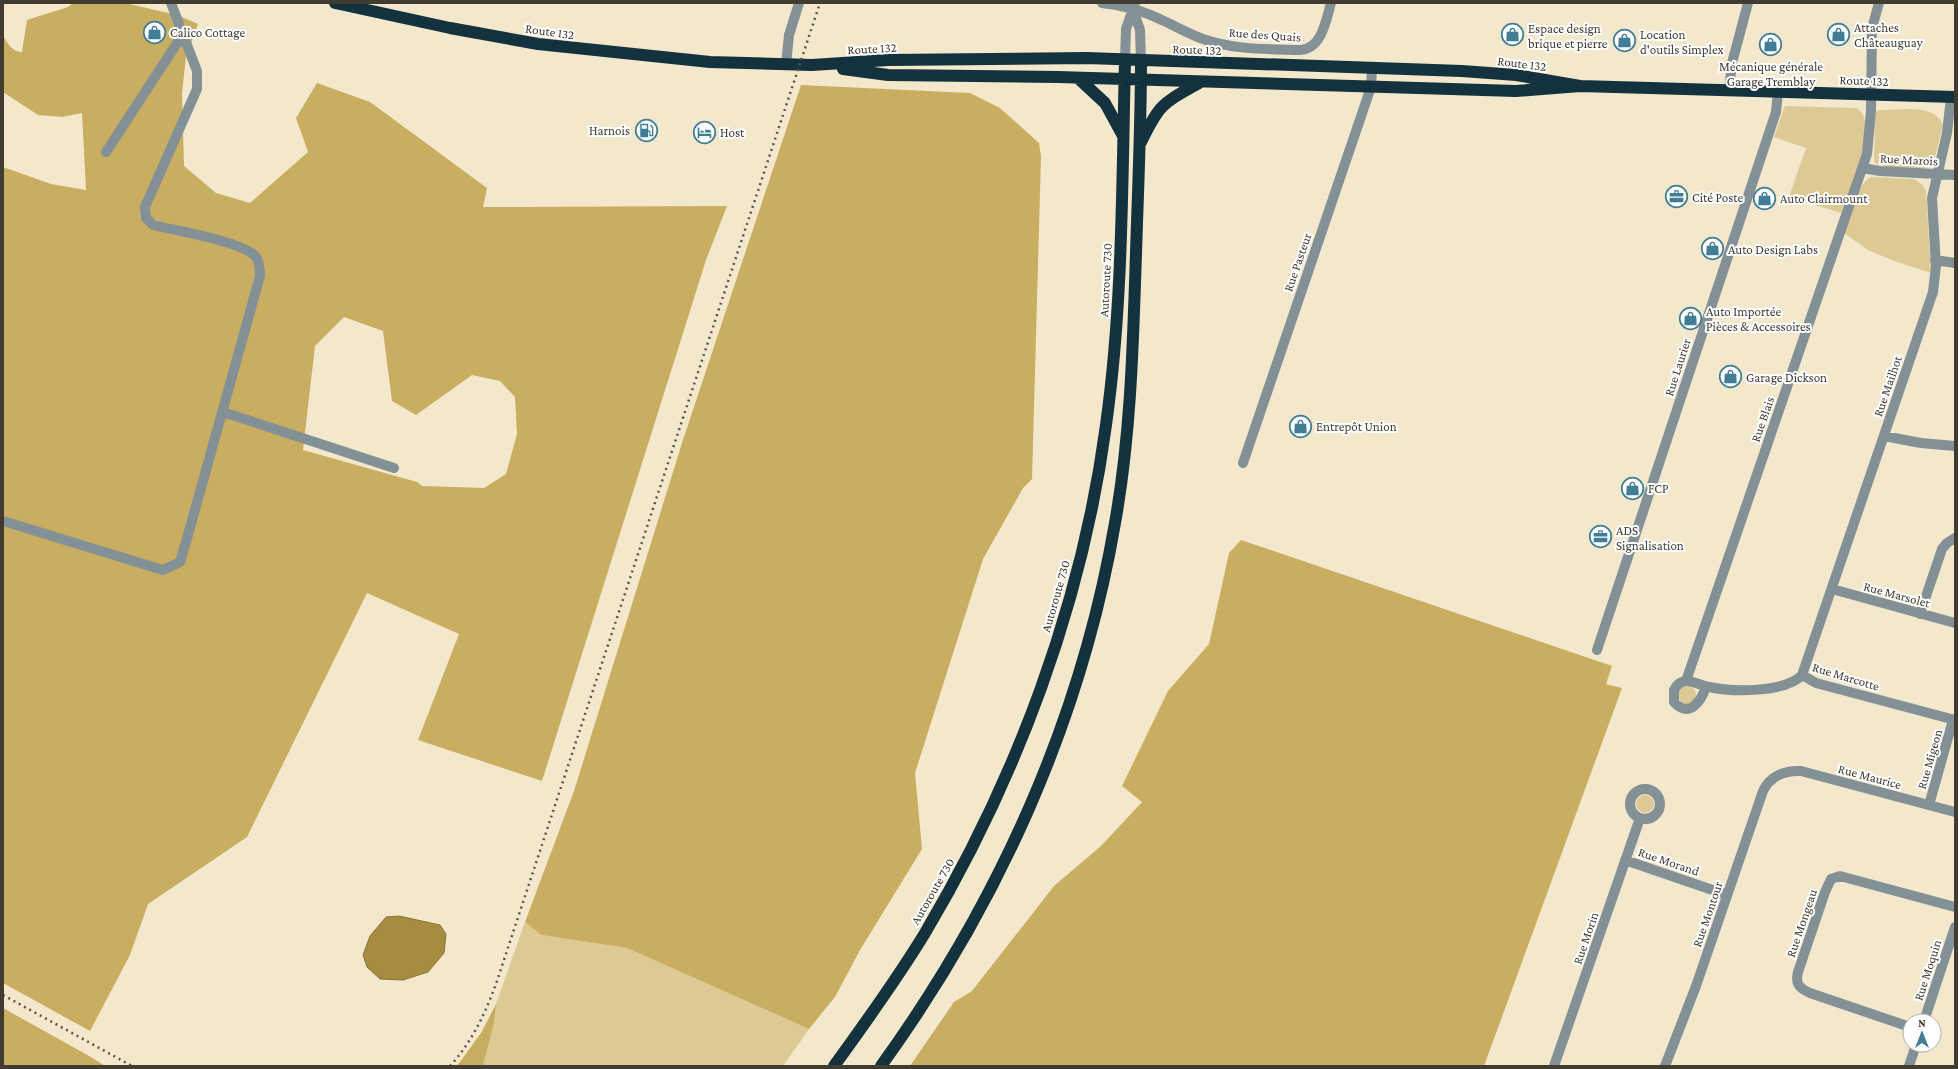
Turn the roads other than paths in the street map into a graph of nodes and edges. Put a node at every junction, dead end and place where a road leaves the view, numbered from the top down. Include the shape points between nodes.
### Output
1 (170, 3) edge
2 (335, 3) edge
3 (799, 3) edge
4 (1102, 3) edge
5 (1331, 3) edge
6 (1748, 3) edge
7 (1879, 3) edge
8 (1134, 6) edge
9 (183, 34) junction
10 (1125, 60) junction
11 (1141, 61) junction
12 (786, 65) junction
13 (812, 65) junction
14 (1372, 68) junction
15 (1486, 73) junction
16 (1078, 78) junction
17 (1125, 80) junction
18 (1141, 81) junction
19 (1200, 82) junction
20 (1580, 86) junction
21 (1371, 87) junction
22 (1485, 90) junction
23 (1729, 90) junction
24 (1778, 92) junction
25 (1871, 94) junction
26 (1953, 97) edge
27 (1124, 139) junction
28 (1139, 147) junction
29 (106, 152) dead end
30 (1862, 168) junction
31 (1936, 174) junction
32 (1955, 175) edge
33 (1935, 260) junction
34 (1955, 263) edge
35 (222, 412) junction
36 (1884, 436) junction
37 (1955, 446) edge
38 (1243, 463) dead end
39 (394, 468) dead end
40 (3, 521) edge
41 (1955, 538) edge
42 (1832, 590) junction
43 (1920, 614) junction
44 (1955, 623) edge
45 (1597, 650) dead end
46 (1802, 676) junction
47 (1686, 681) junction
48 (1706, 687) junction
49 (1954, 720) edge
50 (1778, 775) joint
51 (1929, 805) junction
52 (1955, 812) edge
53 (1640, 818) dead end
54 (1626, 860) junction
55 (1727, 895) junction
56 (1955, 907) edge
57 (1955, 927) edge
58 (1927, 1013) edge
59 (1902, 1024) edge
60 (1913, 1053) edge
61 (834, 1066) edge
62 (881, 1066) edge
63 (1554, 1066) edge
64 (1665, 1066) edge
65 (1909, 1066) edge

1 - 9 street
2 - 12 highway, Route 132 via 450,28 572,48 693,61
3 - 12 street via 789,35
4 - 8 street, Rue des Quais
5 - 8 street, Rue des Quais via 1317,41 1309,48 1300,50 1219,44 1190,34
6 - 23 street via 1732,63
7 - 25 street, Rue Blais via 1872,28
8 - 10 street via 1126,29
8 - 11 street via 1140,30
9 - 29 street
9 - 35 street via 197,71 198,89 145,207 146,218 153,225 237,246 254,254 260,267 260,276
10 - 11 highway, Route 132
10 - 13 highway, Route 132 via 888,60
10 - 17 highway, Autoroute 730
11 - 14 highway, Route 132
11 - 18 highway
12 - 13 highway, Route 132
13 - 16 highway, Route 132 via 888,74
14 - 15 highway, Route 132
14 - 21 street, Rue Pasteur
15 - 20 highway, Route 132
15 - 22 highway
16 - 17 highway, Route 132
16 - 27 highway via 1105,103
17 - 18 highway, Route 132
17 - 27 highway, Autoroute 730
18 - 19 highway, Route 132
18 - 28 highway
19 - 21 highway, Route 132
19 - 28 highway via 1170,98 1162,106 1154,116
20 - 22 highway, Route 132 via 1516,91
20 - 23 highway, Route 132
21 - 22 highway, Route 132
21 - 38 street, Rue Pasteur
23 - 24 highway, Route 132
24 - 25 highway, Route 132
24 - 45 street, Rue Laurier via 1776,112
25 - 26 highway, Route 132
25 - 30 street, Rue Blais via 1869,142
26 - 31 street, Rue Mailhot
27 - 61 highway, Autoroute 730 via 1118,305 1106,426 1090,517 1058,637 1019,745 964,863 879,1004
28 - 62 highway via 1127,438 1111,546 1085,652 1051,757 1004,864 950,963
30 - 31 street, Rue Marois
30 - 47 street, Rue Blais
31 - 32 street, Rue Marois
31 - 33 street, Rue Mailhot via 1931,208
33 - 34 street
33 - 36 street, Rue Mailhot via 1933,292
35 - 39 street
35 - 40 street via 180,562 163,570
36 - 37 street
36 - 42 street, Rue Mailhot
41 - 43 street via 1947,542 1941,552
42 - 43 street, Rue Marsolet
42 - 46 street, Rue Mailhot
43 - 44 street, Rue Marsolet
46 - 48 street, Rue Marcotte via 1792,682 1760,690
46 - 49 street, Rue Marcotte via 1816,683
47 - 48 street, Rue Marcotte
47 - 48 street via 1674,690 1674,702 1680,708 1689,708 1698,703
49 - 51 street, Rue Migeon
50 - 51 street, Rue Maurice via 1801,771
50 - 55 street, Rue Montour via 1769,781 1763,791
51 - 52 street, Rue Maurice
53 - 54 street, Rue Morin
54 - 55 street, Rue Morand
54 - 63 street, Rue Morin
55 - 64 street, Rue Montour
56 - 59 street, Rue Mongeau via 1840,876 1831,879 1825,892 1796,982 1810,992
57 - 58 street, Rue Moquin
60 - 65 street

